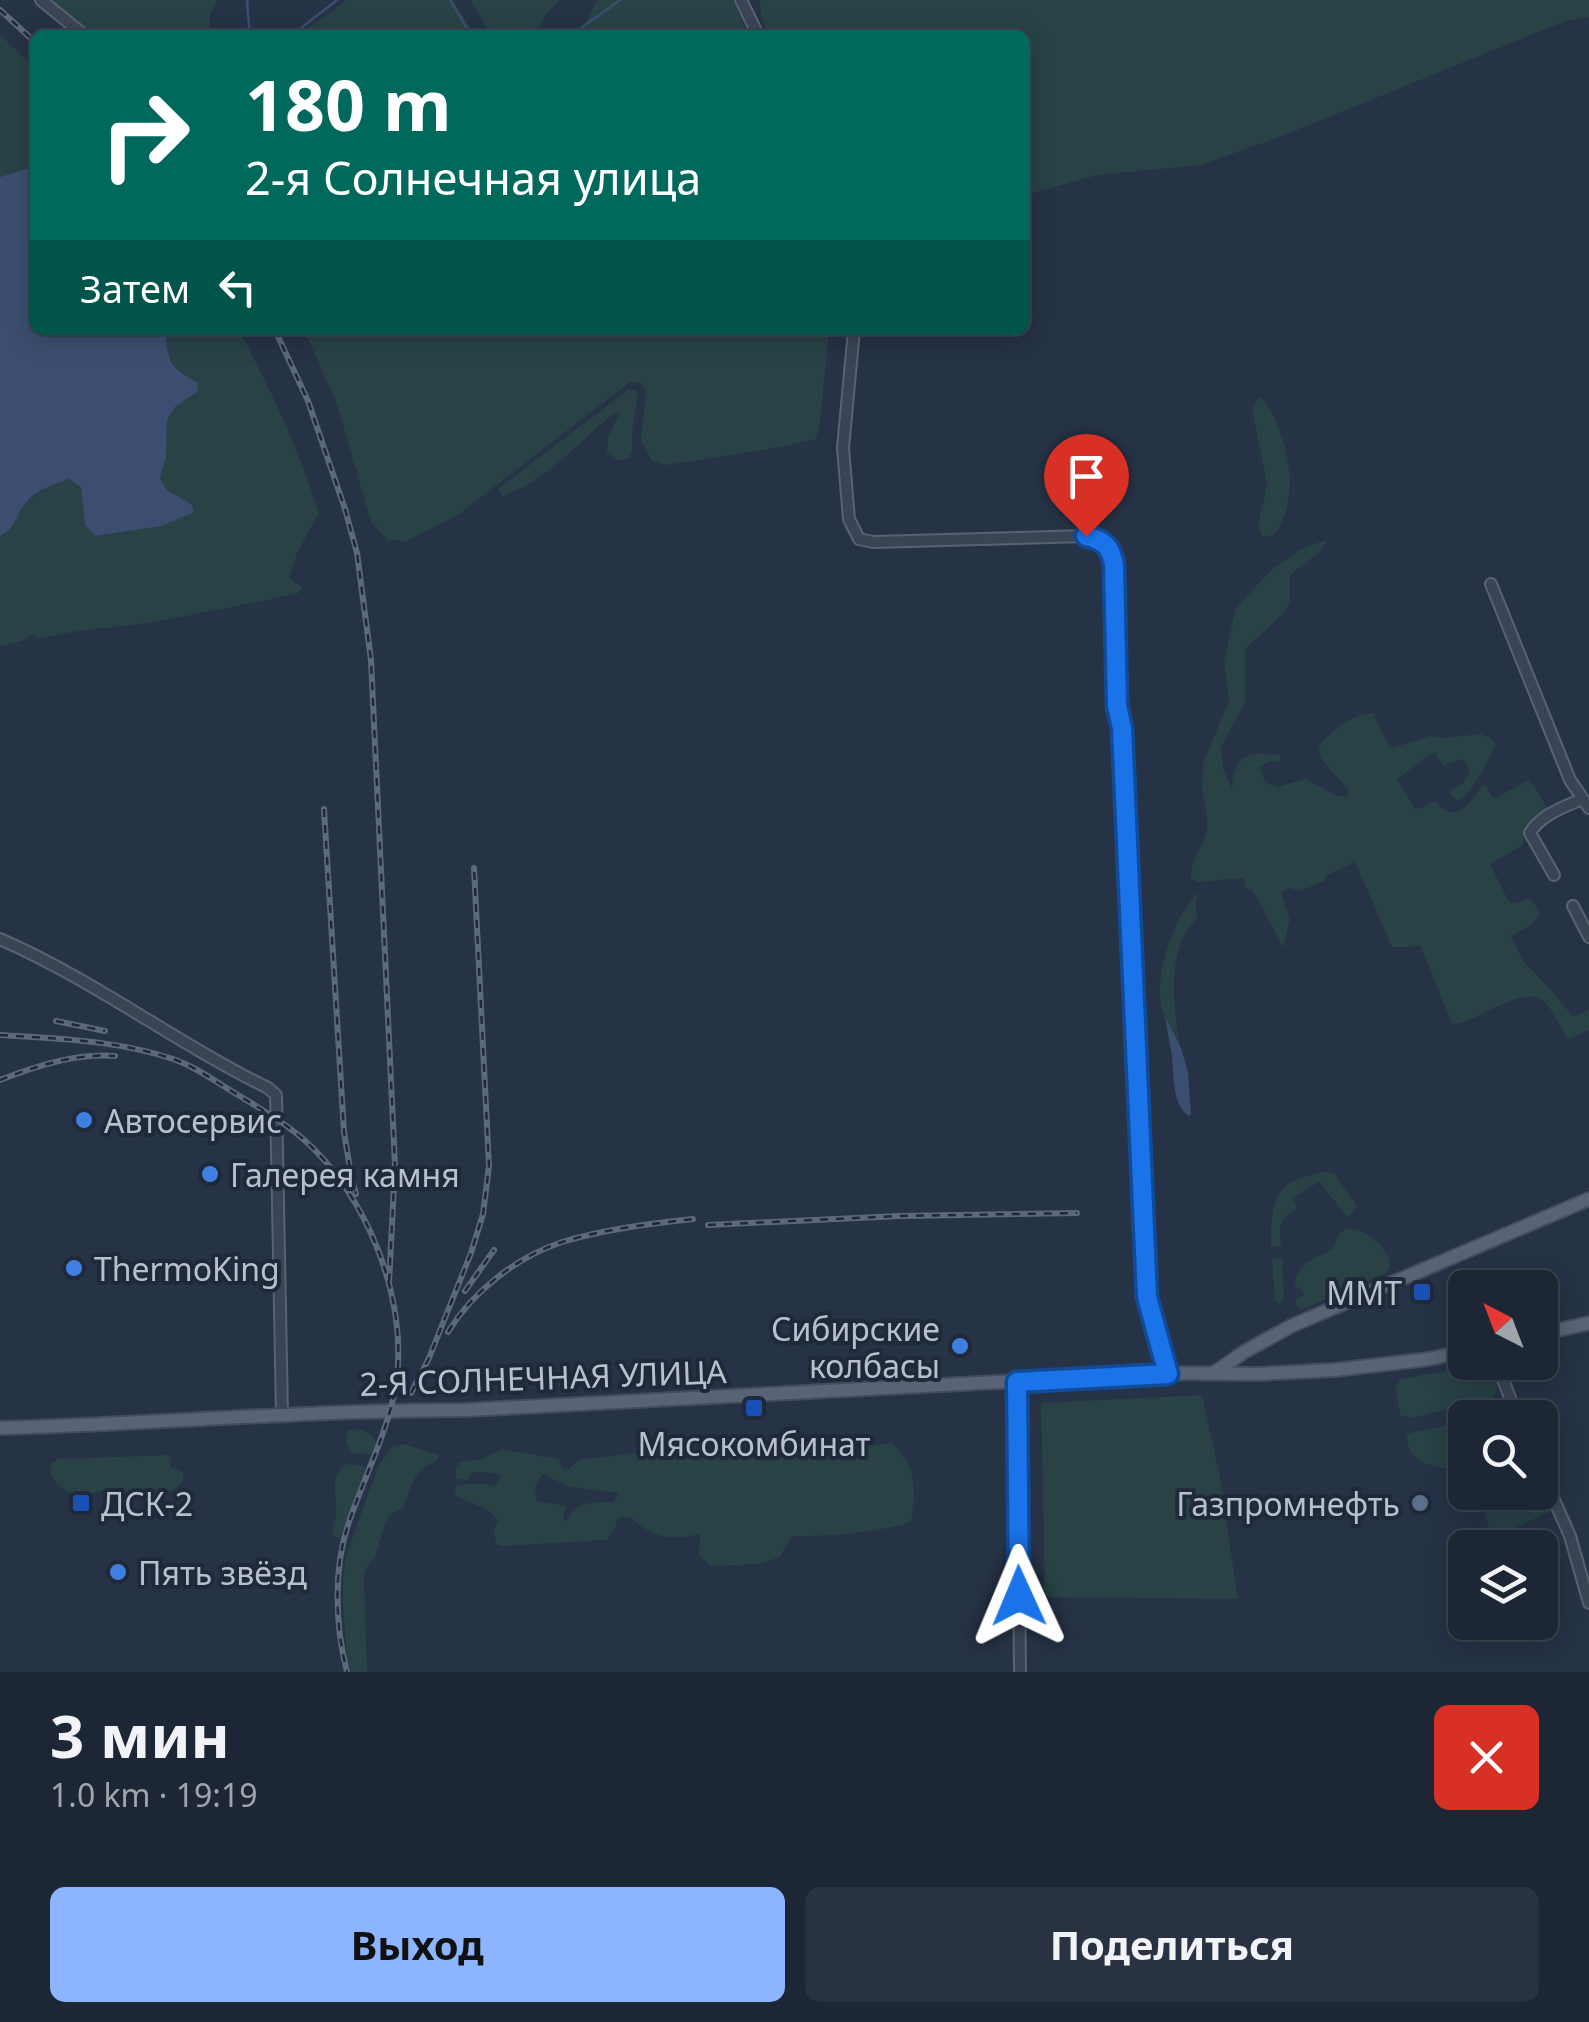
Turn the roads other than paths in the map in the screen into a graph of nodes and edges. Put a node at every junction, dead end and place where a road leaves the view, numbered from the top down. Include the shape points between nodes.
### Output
1 (41, 0) edge
2 (742, 0) edge
3 (78, 30) edge
4 (756, 30) edge
5 (854, 335) edge
6 (1491, 584) dead end
7 (1586, 804) edge
8 (1554, 875) dead end
9 (1573, 906) dead end
10 (1589, 937) edge
11 (0, 939) edge
12 (1589, 1199) edge
13 (1589, 1323) edge
14 (1558, 1330) edge
15 (1448, 1355) edge
16 (1214, 1373) junction
17 (1168, 1374) junction
18 (1017, 1382) junction
19 (282, 1416) junction
20 (0, 1428) edge
21 (1558, 1509) edge
22 (1589, 1603) edge
23 (1020, 1672) edge

1 - 3 street
2 - 4 street
5 - 17 street via 843,448 849,519 859,538 1086,536 1112,554 1147,1297
6 - 7 street via 1570,780
7 - 8 street via 1537,823 1530,834
9 - 10 street
11 - 19 street via 86,982 276,1096
12 - 16 main road via 1292,1326
13 - 14 main road
15 - 16 main road, 2-Я СОЛНЕЧНАЯ УЛИЦА via 1334,1370
16 - 17 main road, 2-Я СОЛНЕЧНАЯ УЛИЦА
17 - 18 main road, 2-Я СОЛНЕЧНАЯ УЛИЦА
18 - 19 main road, 2-Я СОЛНЕЧНАЯ УЛИЦА
18 - 23 street
19 - 20 main road, 2-Я СОЛНЕЧНАЯ УЛИЦА
21 - 22 street

